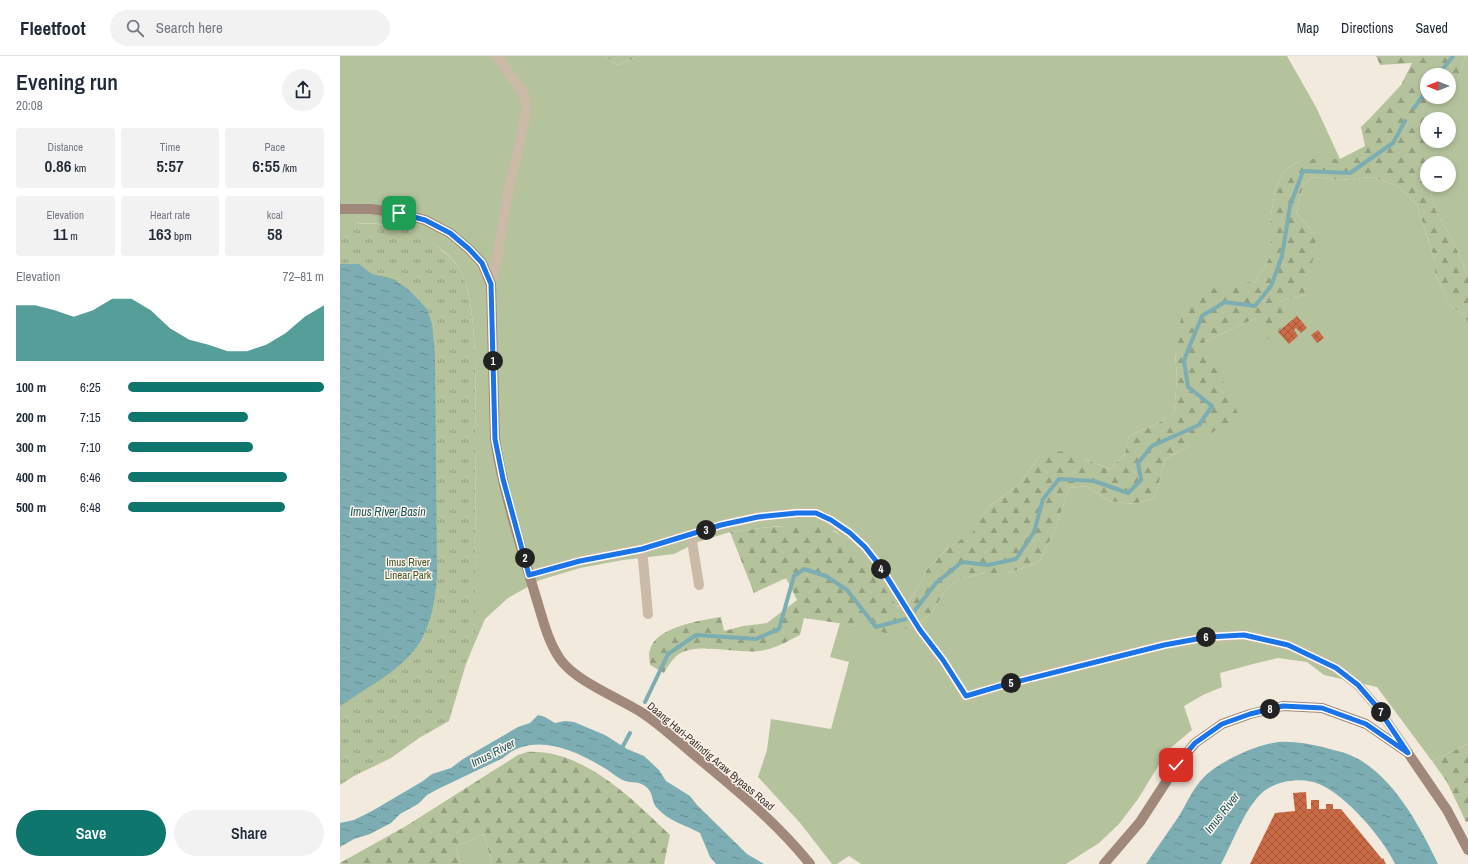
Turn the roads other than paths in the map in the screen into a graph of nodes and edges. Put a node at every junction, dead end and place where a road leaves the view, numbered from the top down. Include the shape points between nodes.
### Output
1 (496, 56) edge
2 (340, 209) edge
3 (491, 284) junction
4 (690, 535) junction
5 (642, 549) junction
6 (529, 575) junction
7 (699, 585) dead end
8 (648, 614) dead end
9 (1408, 753) junction
10 (1468, 850) edge
11 (810, 864) edge
12 (1104, 864) edge

1 - 3 street via 524,94 526,114
2 - 3 main road, Daang Hari-Patindig Araw Bypass Road via 371,209 425,220 450,233 469,249 482,263
3 - 6 main road, Daang Hari-Patindig Araw Bypass Road via 495,439
4 - 5 street
4 - 7 street
4 - 9 street via 758,517 816,513 831,520 865,547 880,566 966,696 1149,649 1208,637 1244,635 1288,645 1336,668 1358,685 1377,707
5 - 6 street via 580,561
5 - 8 street
6 - 11 main road, Daang Hari-Patindig Araw Bypass Road via 549,638 561,660 577,675 645,714 754,805
9 - 10 main road via 1447,810
9 - 12 main road via 1366,724 1322,708 1283,706 1222,724 1195,743 1176,765 1140,822

